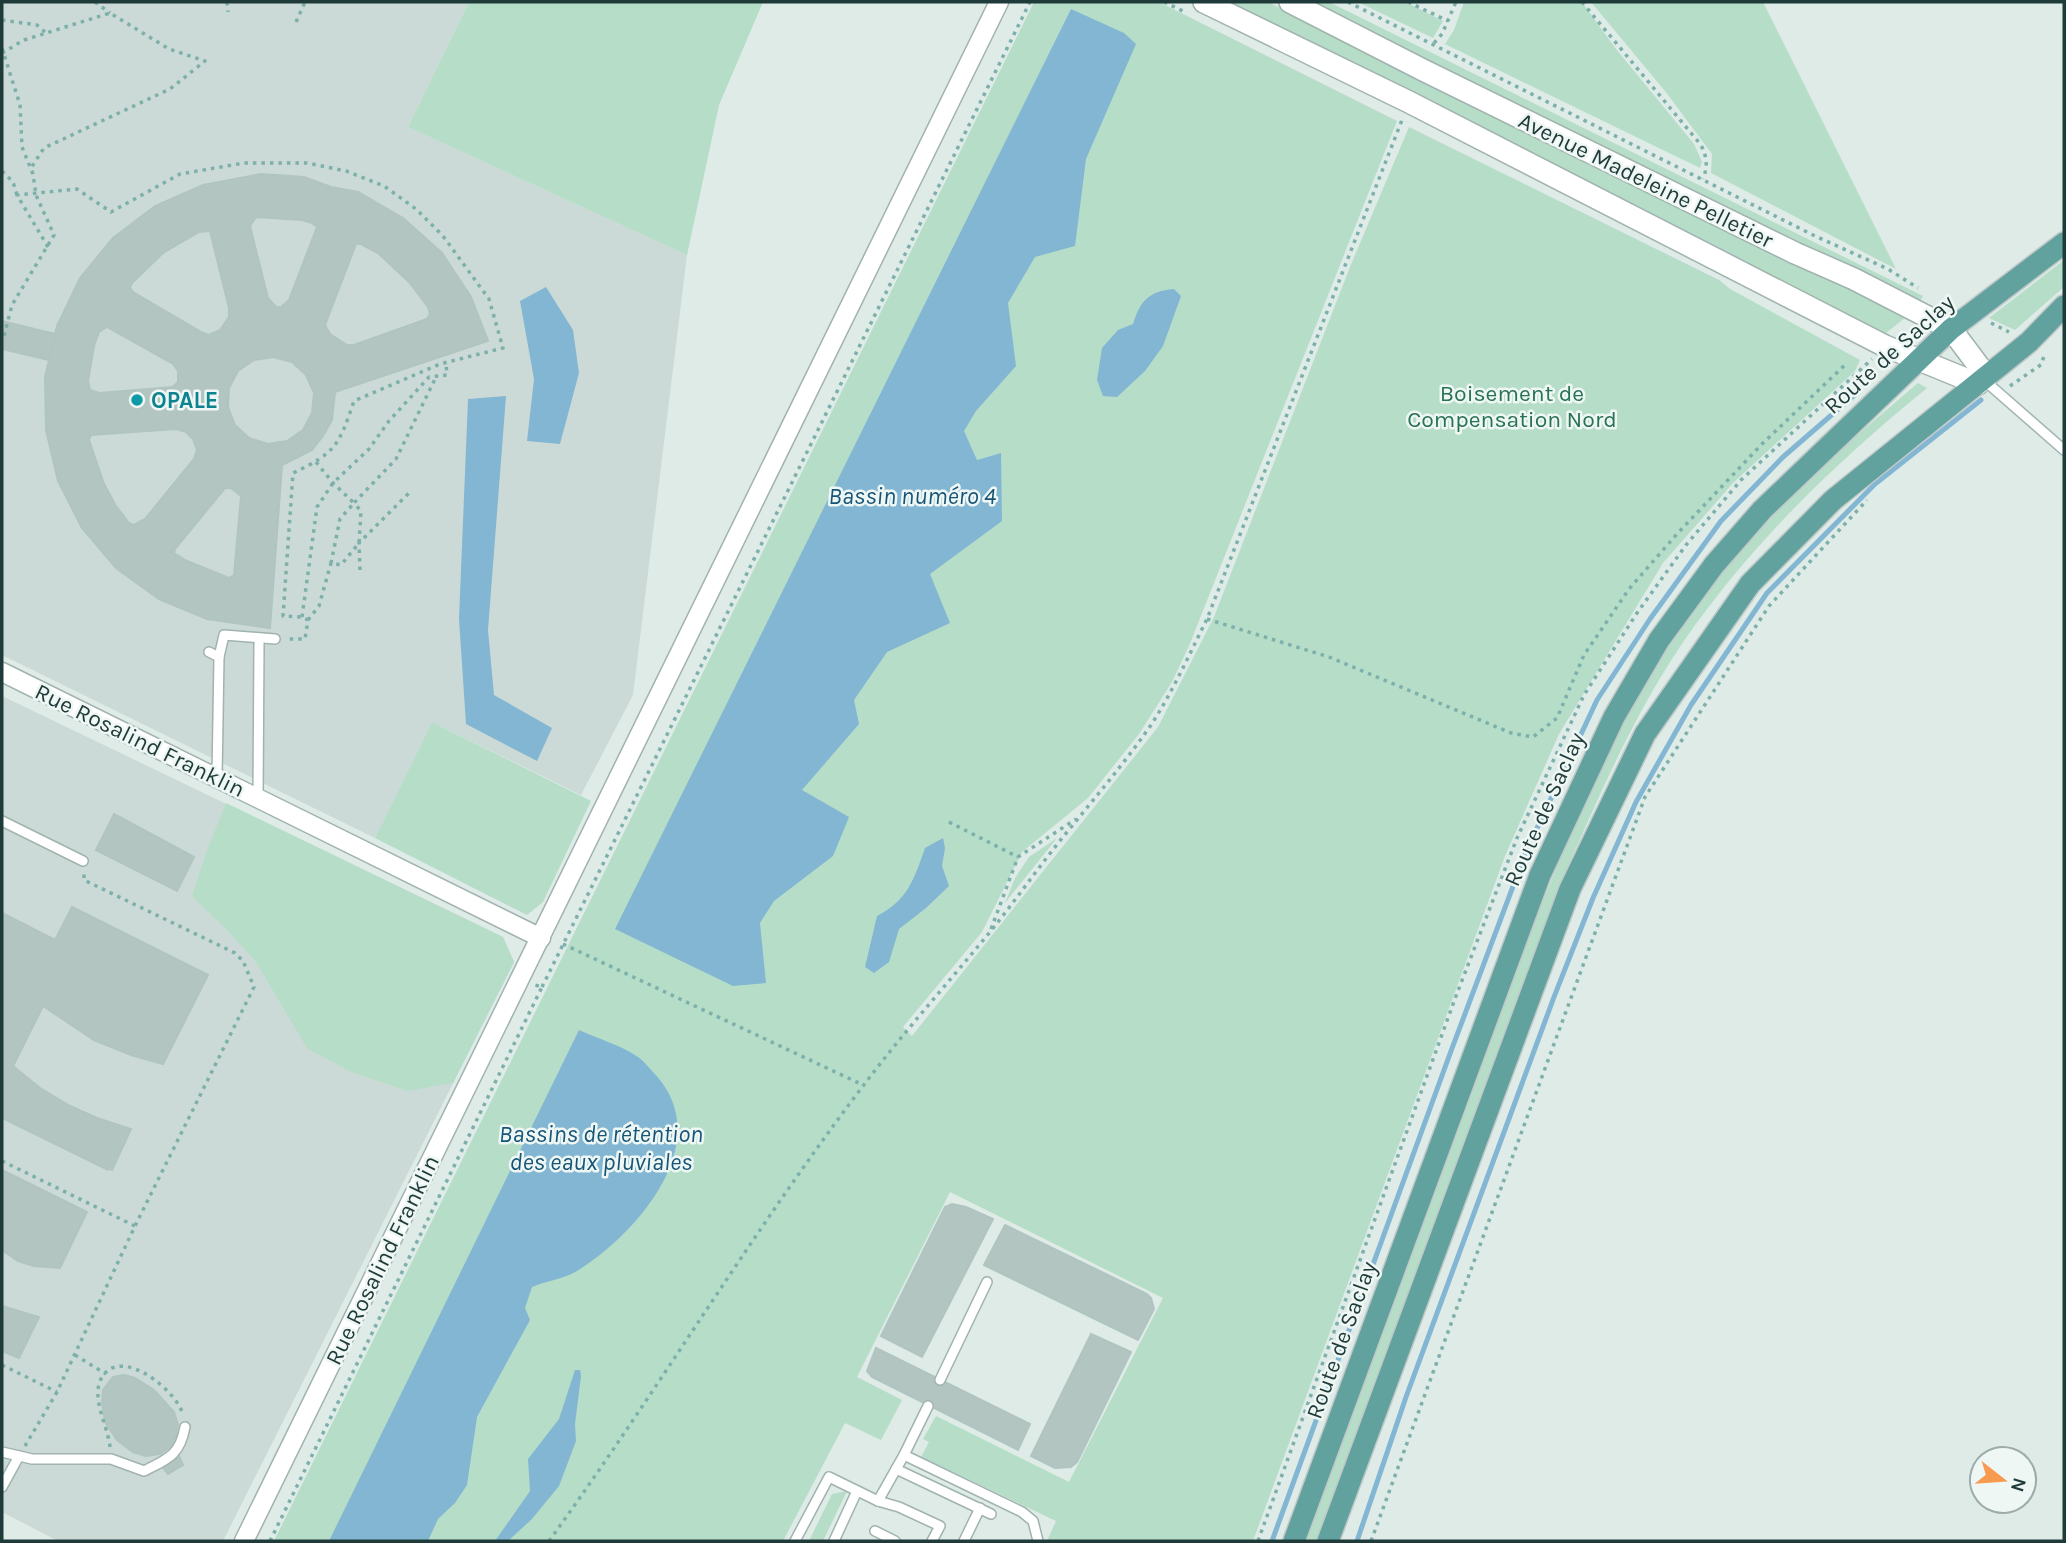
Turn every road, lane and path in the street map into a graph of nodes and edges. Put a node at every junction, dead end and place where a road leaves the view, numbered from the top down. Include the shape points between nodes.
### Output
1 (95, 2) edge
2 (228, 2) edge
3 (305, 2) edge
4 (999, 2) edge
5 (1030, 2) edge
6 (1204, 2) edge
7 (1290, 2) edge
8 (1348, 2) edge
9 (1408, 2) edge
10 (1456, 2) edge
11 (1582, 2) edge
12 (228, 12) dead end
13 (110, 13) junction
14 (2, 20) edge
15 (1448, 21) junction
16 (296, 22) dead end
17 (46, 33) junction
18 (1433, 43) junction
19 (2, 51) edge
20 (1402, 119) dead end
21 (31, 168) junction
22 (2, 171) edge
23 (1703, 180) junction
24 (17, 195) junction
25 (36, 195) junction
26 (2064, 243) edge
27 (48, 247) junction
28 (1920, 289) dead end
29 (2064, 306) edge
30 (1951, 329) junction
31 (4, 336) dead end
32 (1916, 360) junction
33 (446, 363) junction
34 (1846, 364) dead end
35 (437, 376) junction
36 (1983, 380) junction
37 (2064, 450) edge
38 (316, 462) junction
39 (333, 483) junction
40 (410, 492) dead end
41 (1877, 492) dead end
42 (354, 503) junction
43 (359, 543) junction
44 (331, 563) junction
45 (360, 570) dead end
46 (302, 617) junction
47 (1207, 619) junction
48 (308, 620) junction
49 (275, 639) joint
50 (259, 643) dead end
51 (209, 652) dead end
52 (219, 657) junction
53 (2, 672) edge
54 (217, 778) junction
55 (258, 798) junction
56 (1081, 816) junction
57 (2, 821) edge
58 (949, 822) dead end
59 (1018, 857) junction
60 (83, 861) joint
61 (990, 932) junction
62 (541, 938) junction
63 (563, 944) junction
64 (521, 979) junction
65 (542, 988) junction
66 (863, 1085) junction
67 (2, 1161) edge
68 (135, 1226) junction
69 (987, 1282) dead end
70 (75, 1354) junction
71 (2, 1365) edge
72 (106, 1374) junction
73 (940, 1380) dead end
74 (57, 1392) junction
75 (928, 1406) dead end
76 (185, 1427) joint
77 (2, 1452) edge
78 (904, 1455) junction
79 (19, 1456) junction
80 (111, 1459) junction
81 (896, 1469) junction
82 (2, 1487) edge
83 (857, 1491) junction
84 (878, 1501) junction
85 (980, 1508) junction
86 (991, 1514) dead end
87 (875, 1531) dead end
88 (244, 1541) edge
89 (270, 1541) edge
90 (549, 1541) edge
91 (795, 1541) edge
92 (834, 1541) edge
93 (895, 1541) edge
94 (932, 1541) edge
95 (964, 1541) edge
96 (1038, 1541) edge
97 (1294, 1541) edge
98 (1328, 1541) edge
99 (1371, 1541) edge

1 - 13 path
2 - 12 path
3 - 16 path
4 - 62 street, Rue Rosalind Franklin
5 - 63 path
6 - 32 street, Avenue Madeleine Pelletier
7 - 30 street, Avenue Madeleine Pelletier
8 - 18 path
9 - 15 path
10 - 15 path
11 - 23 path via 1701,145 1706,156
13 - 17 path
13 - 21 path via 169,48 205,61 170,89 44,148
14 - 17 path via 37,25
15 - 18 path
17 - 19 path
18 - 23 path
19 - 21 path via 20,105 22,147
20 - 47 path
21 - 25 path
22 - 24 path
23 - 28 path via 1888,269
24 - 25 path
24 - 27 path
25 - 27 path via 54,235
25 - 33 path via 77,189 111,212 180,174 244,163 307,163 384,186 443,236 489,299 503,348
26 - 30 main road, Route de Saclay
27 - 31 path via 12,305
29 - 36 main road
30 - 32 main road, Route de Saclay
30 - 36 street, Avenue Madeleine Pelletier
32 - 36 street, Avenue Madeleine Pelletier
32 - 97 main road, Route de Saclay via 1739,536 1659,640 1614,717 1540,875
33 - 35 path via 447,374
33 - 38 path via 354,401 341,438
34 - 47 path via 1762,444 1629,589 1584,655 1557,718 1533,737 1511,733 1329,657
35 - 39 path via 429,377 369,449
35 - 42 path via 396,459
36 - 37 lane
36 - 98 main road via 1833,500 1750,584 1644,734 1570,889
38 - 39 path
38 - 46 path via 293,473 283,616
39 - 42 path
39 - 46 path via 317,507
40 - 43 path
41 - 99 path via 1769,607 1645,797
42 - 43 path via 361,511
42 - 44 path via 340,519
43 - 44 path via 341,565
43 - 45 path
44 - 48 path via 319,606
46 - 48 path
47 - 56 path via 1151,724
48 - 49 path via 305,639
49 - 52 lane via 224,635
50 - 55 lane
51 - 52 lane
52 - 54 lane
53 - 54 street, Rue Rosalind Franklin
54 - 55 street, Rue Rosalind Franklin
55 - 62 street, Rue Rosalind Franklin
56 - 59 path
56 - 61 path
57 - 60 lane
58 - 59 path
59 - 61 path
60 - 68 path via 84,880 235,953 254,987
61 - 66 path
62 - 64 street, Rue Rosalind Franklin
63 - 65 path
63 - 66 path
64 - 65 path
64 - 88 street, Rue Rosalind Franklin
65 - 89 path
66 - 90 path
67 - 68 path
68 - 70 path
69 - 73 lane
70 - 72 path
70 - 74 path
71 - 74 path
72 - 76 path via 110,1369 133,1367 148,1375 166,1388 182,1410
72 - 80 path via 99,1391
74 - 79 path
75 - 78 lane
76 - 80 lane via 175,1454 144,1471
77 - 79 lane
78 - 81 lane
78 - 96 lane via 1022,1512 1033,1521
79 - 80 lane
79 - 82 lane
81 - 84 lane
81 - 85 lane
83 - 84 lane
83 - 91 lane via 829,1477
83 - 92 lane
84 - 94 lane via 940,1526
85 - 86 lane
85 - 95 lane
87 - 93 lane

